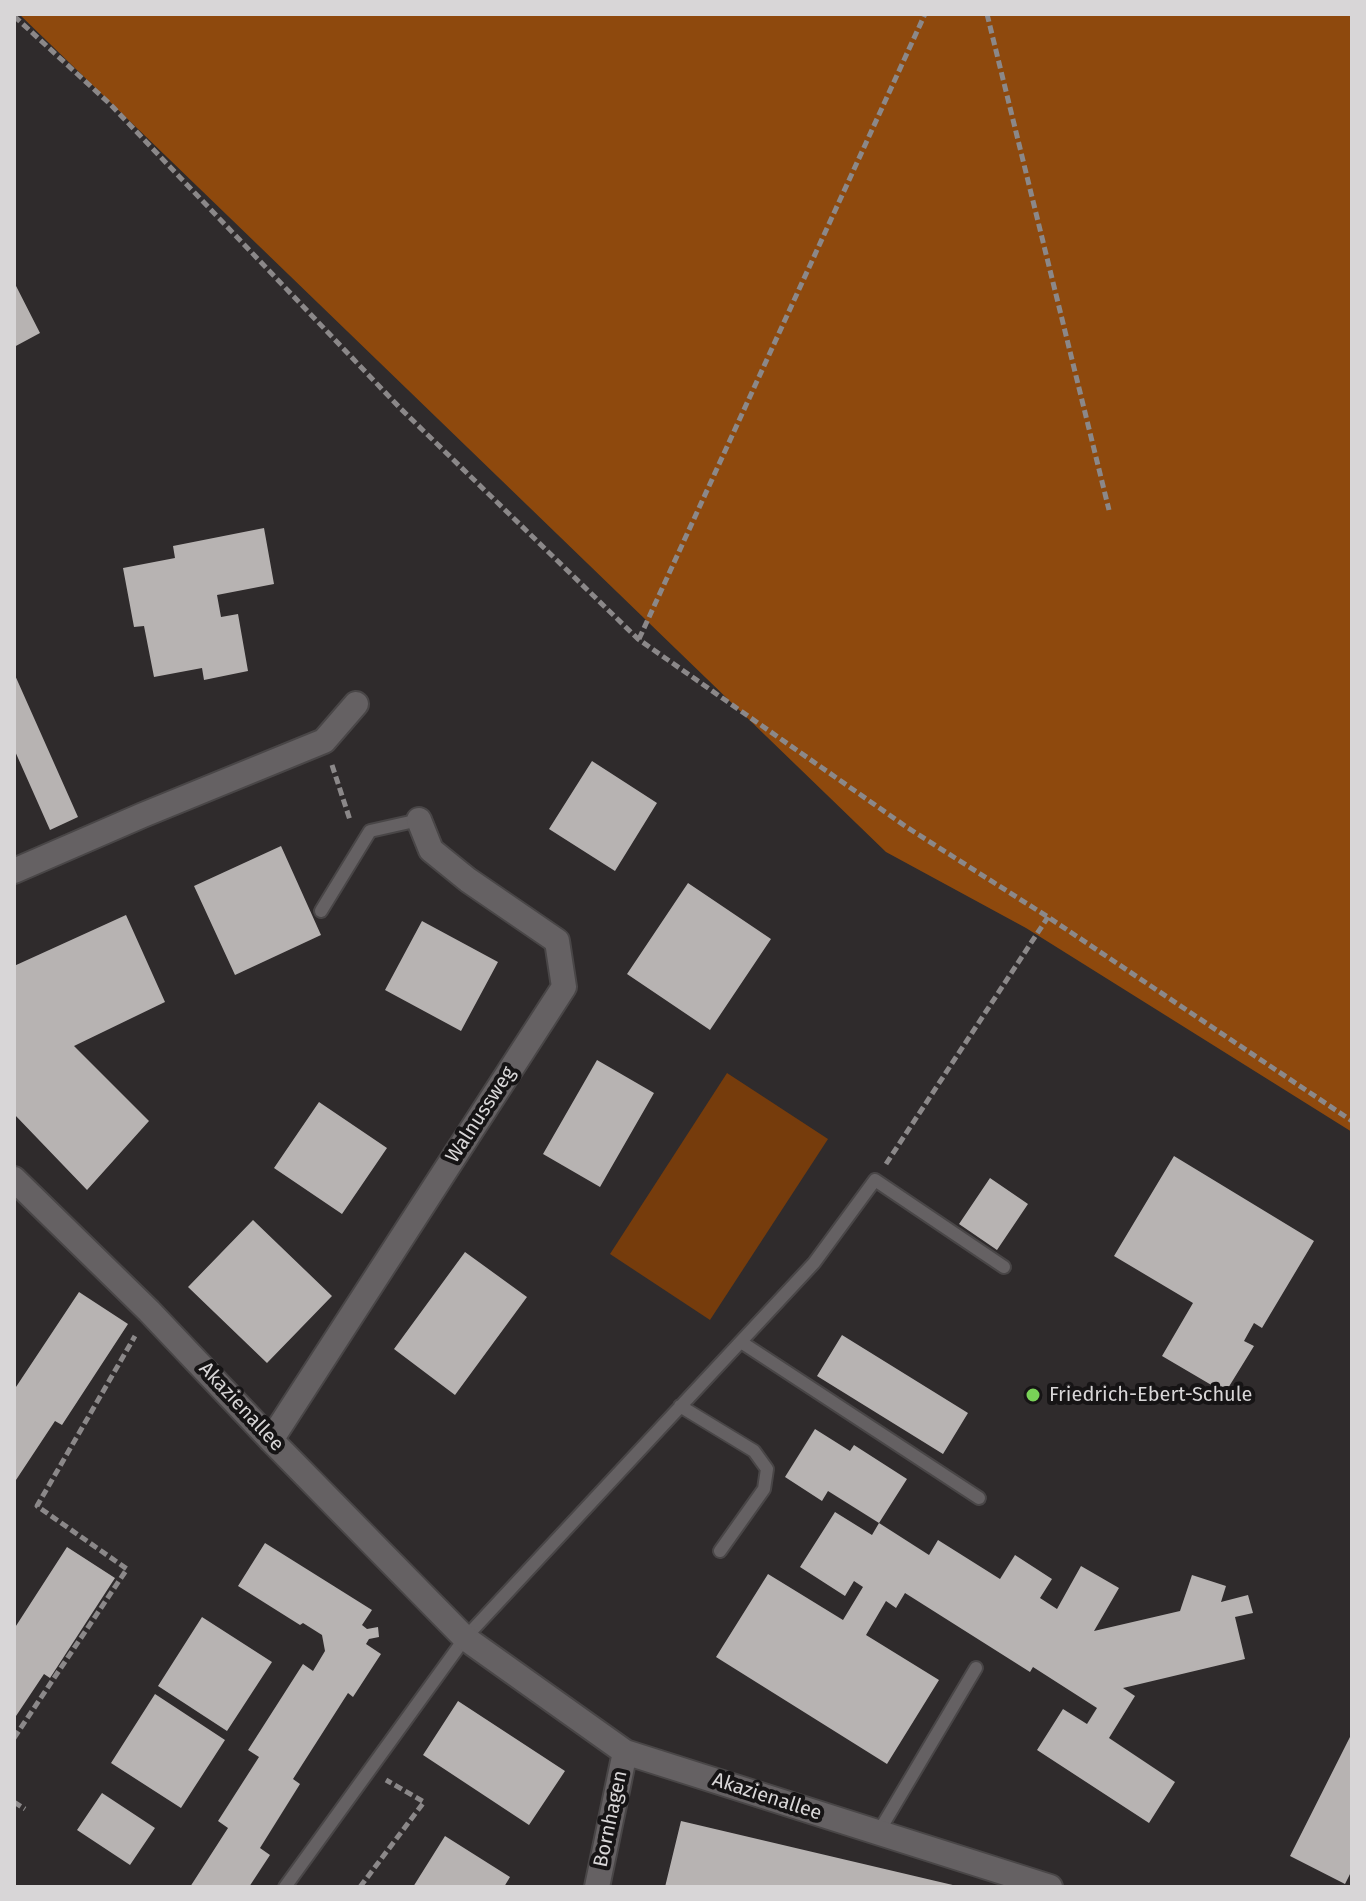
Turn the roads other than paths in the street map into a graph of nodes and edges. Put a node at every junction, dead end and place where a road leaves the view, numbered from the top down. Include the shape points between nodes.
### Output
1 (356, 704) dead end
2 (419, 820) joint
3 (14, 871) edge
4 (321, 911) dead end
5 (14, 1179) edge
6 (1004, 1267) dead end
7 (741, 1342) junction
8 (680, 1406) junction
9 (271, 1440) junction
10 (979, 1498) dead end
11 (720, 1551) dead end
12 (465, 1638) junction
13 (976, 1668) dead end
14 (625, 1752) junction
15 (878, 1833) junction
16 (1043, 1886) edge
17 (285, 1887) edge
18 (597, 1887) edge

1 - 3 street via 324,741
2 - 4 lane via 370,831
2 - 9 street, Walnussweg via 431,850 557,941 564,987
5 - 9 street, Akazienallee
6 - 7 lane via 875,1180 814,1263
7 - 8 lane
7 - 10 lane
8 - 11 lane via 754,1451 767,1469 764,1489
8 - 12 lane
9 - 12 street, Akazienallee
12 - 14 street, Akazienallee
12 - 17 lane
13 - 15 lane
14 - 15 street, Akazienallee
14 - 18 street, Bornhagen
15 - 16 street, Akazienallee

